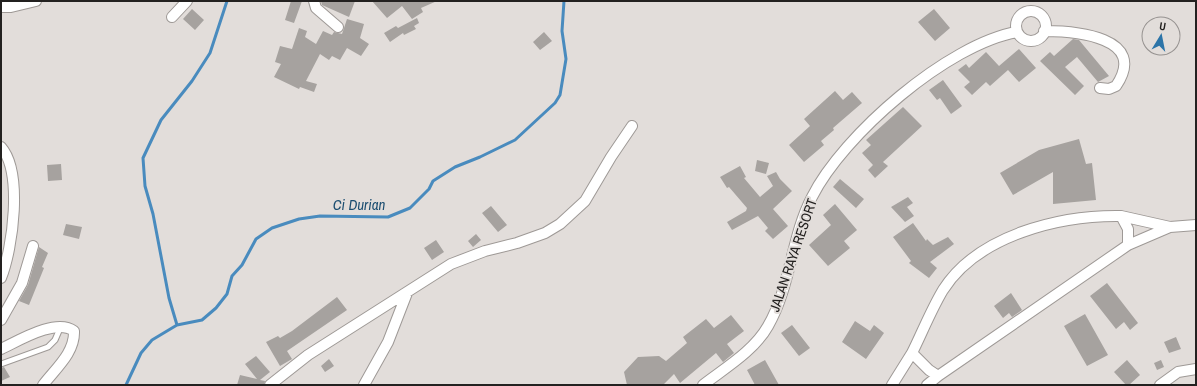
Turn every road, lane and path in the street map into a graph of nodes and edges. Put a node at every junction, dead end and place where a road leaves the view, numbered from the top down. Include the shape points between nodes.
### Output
1 (36, 1) edge
2 (187, 1) edge
3 (314, 1) edge
4 (1, 7) edge
5 (172, 17) dead end
6 (338, 27) dead end
7 (1044, 31) junction
8 (1017, 32) junction
9 (1100, 88) dead end
10 (632, 126) dead end
11 (1, 147) edge
12 (1121, 216) junction
13 (1196, 225) edge
14 (1170, 227) junction
15 (1128, 245) junction
16 (33, 246) dead end
17 (1, 278) edge
18 (407, 293) junction
19 (1, 320) edge
20 (60, 326) junction
21 (1, 349) edge
22 (912, 353) junction
23 (1, 364) edge
24 (1196, 369) edge
25 (938, 376) junction
26 (43, 385) edge
27 (270, 385) edge
28 (364, 385) edge
29 (703, 385) edge
30 (892, 385) edge
31 (927, 385) edge
32 (1160, 385) edge

1 - 4 street
2 - 5 street
3 - 6 street via 316,8
7 - 8 street via 1033,40 1023,38
7 - 8 street via 1045,22 1042,17 1030,11 1018,18
7 - 9 street via 1098,36 1115,46 1124,66 1121,77 1113,88
8 - 29 street, JALAN RAYA RESORT via 999,35 976,45 948,62 894,101 843,151 824,175 811,198 776,309 768,326 744,353
10 - 18 street via 584,201 560,224 545,233 517,243 464,258
11 - 17 street via 9,159 14,183 7,263
12 - 14 street
12 - 15 street via 1128,230
12 - 22 street via 1097,216 1052,222 1031,228 984,251 967,263 943,290
13 - 14 street
14 - 15 street
15 - 25 street
16 - 19 street via 22,283
18 - 27 street via 308,355
18 - 28 street via 388,342
20 - 21 street
20 - 23 lane via 55,340 48,347
20 - 26 street via 74,331 74,341
22 - 25 street
22 - 30 street
24 - 32 street via 1178,372
25 - 31 street

